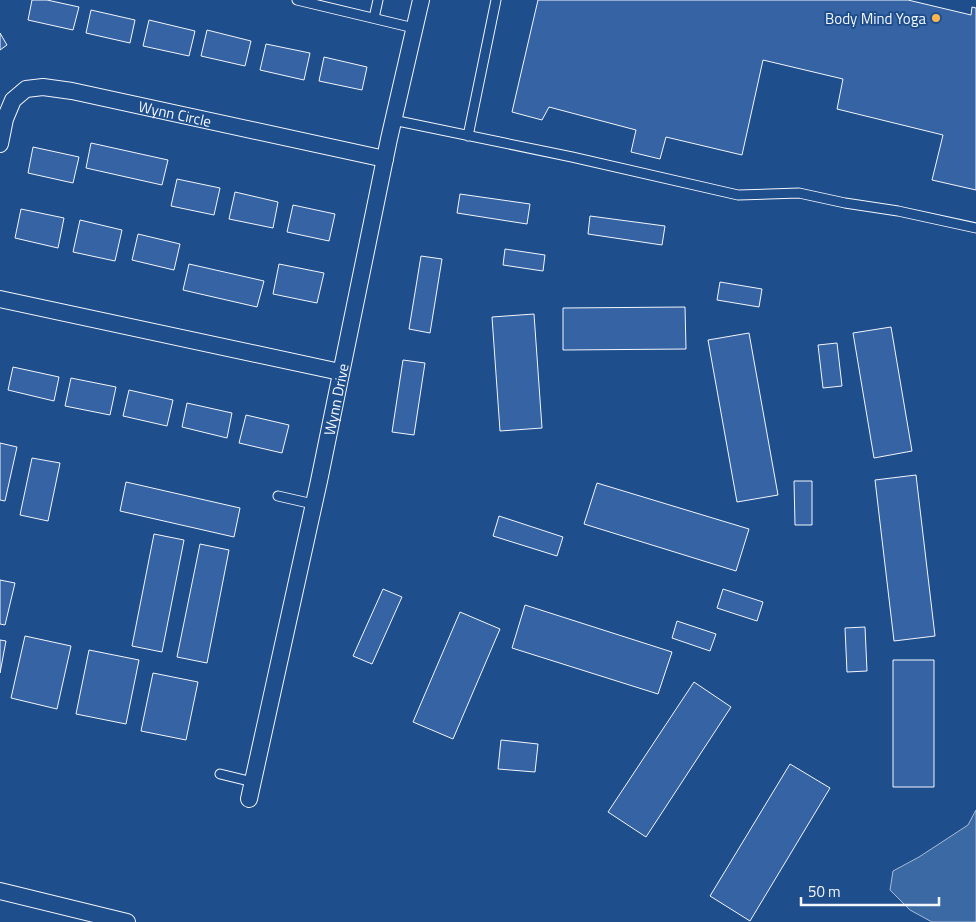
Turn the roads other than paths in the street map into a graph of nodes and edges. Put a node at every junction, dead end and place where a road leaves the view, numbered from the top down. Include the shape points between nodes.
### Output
1 (297, 0) edge
2 (378, 0) edge
3 (421, 0) edge
4 (496, 0) edge
5 (374, 18) junction
6 (414, 28) junction
7 (393, 120) junction
8 (468, 136) junction
9 (0, 144) edge
10 (385, 159) junction
11 (976, 228) edge
12 (0, 299) edge
13 (340, 372) junction
14 (278, 496) dead end
15 (313, 504) junction
16 (220, 774) dead end
17 (253, 782) junction
18 (249, 798) dead end
19 (0, 891) edge
20 (108, 920) edge
21 (127, 922) edge

1 - 5 lane
2 - 5 lane
3 - 6 street, Wynn Drive
4 - 8 lane
5 - 6 lane
6 - 7 street, Wynn Drive
7 - 8 lane
7 - 10 street, Wynn Drive
8 - 11 lane via 738,195 799,192
9 - 10 street, Wynn Circle via 13,100 26,89 43,87
10 - 13 street, Wynn Drive
12 - 13 street
13 - 15 street, Wynn Drive
14 - 15 lane
15 - 17 street, Wynn Drive
16 - 17 lane
17 - 18 street, Wynn Drive
19 - 20 street
20 - 21 street

